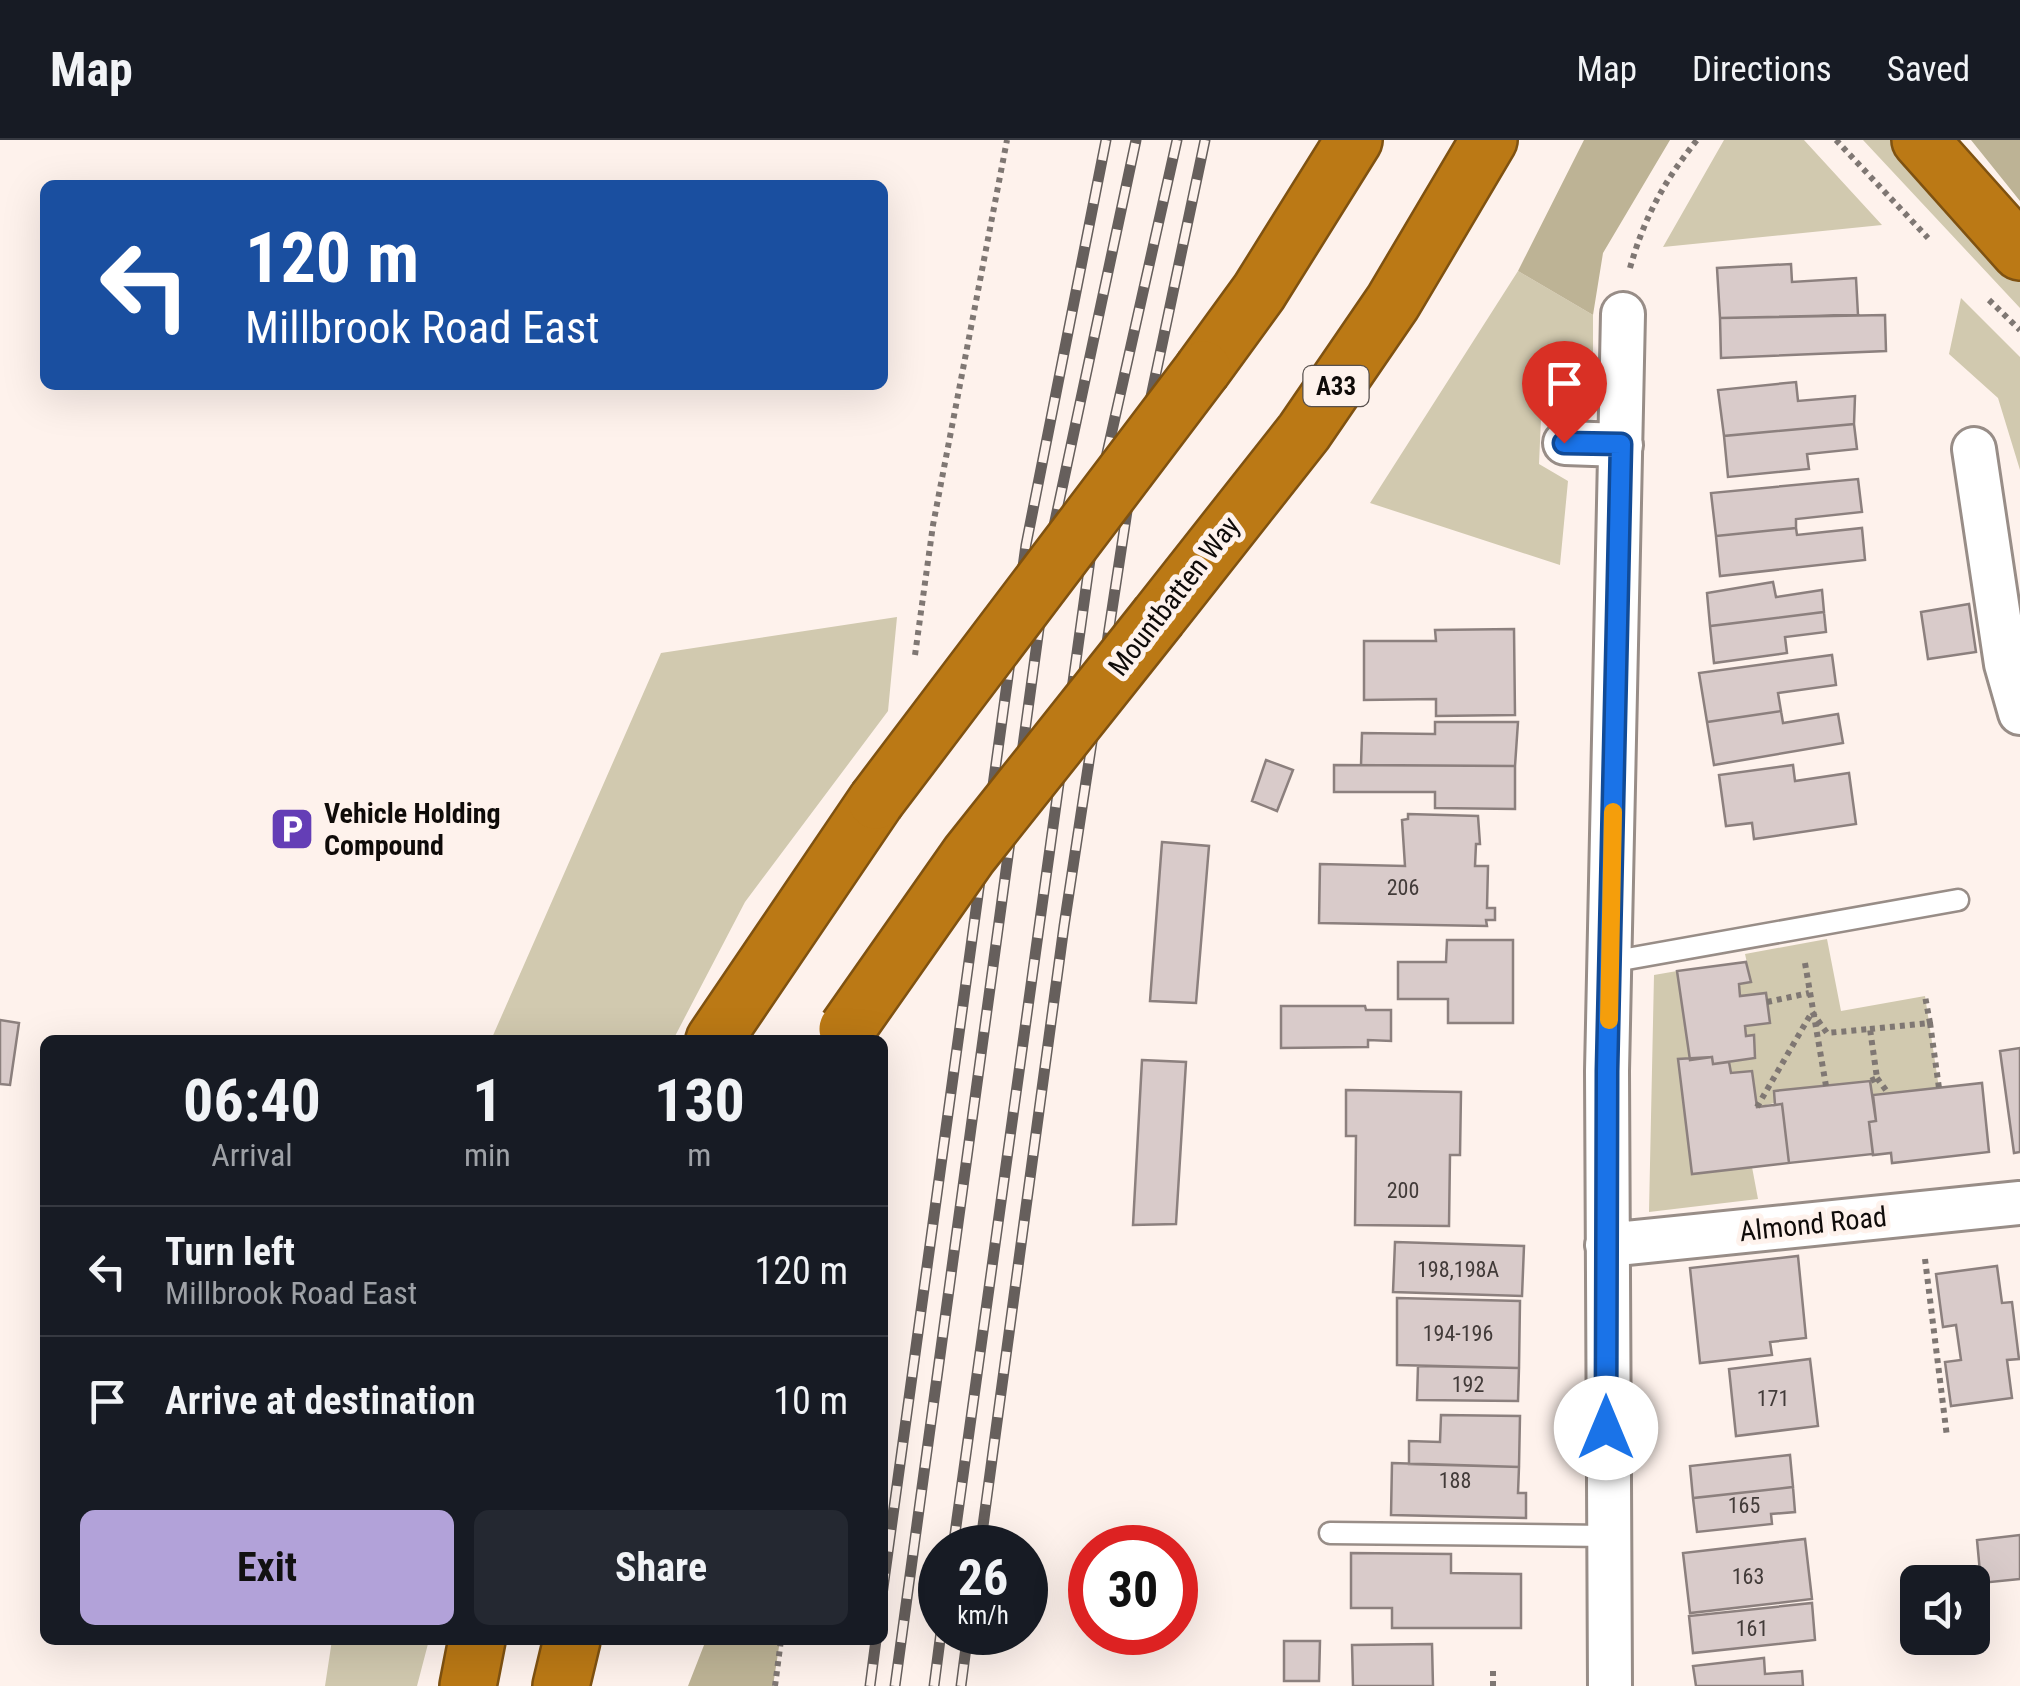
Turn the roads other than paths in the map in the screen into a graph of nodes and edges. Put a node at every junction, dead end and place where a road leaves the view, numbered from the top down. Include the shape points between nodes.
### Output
1 (1354, 140) edge
2 (1489, 140) edge
3 (1920, 140) edge
4 (2020, 252) edge
5 (1623, 314) road end
6 (1564, 443) dead end
7 (1621, 444) junction
8 (1974, 448) dead end
9 (2004, 545) edge
10 (2020, 713) edge
11 (1958, 900) dead end
12 (1610, 962) junction
13 (717, 1035) edge
14 (844, 1035) edge
15 (2020, 1203) edge
16 (1607, 1245) junction
17 (1330, 1533) dead end
18 (1607, 1536) junction
19 (476, 1645) edge
20 (571, 1645) edge
21 (468, 1686) edge
22 (562, 1686) edge
23 (1610, 1686) edge

1 - 13 highway, bridge via 1259,292 876,801
2 - 14 highway, Mountbatten Way / A33, bridge via 1393,302 1304,432 969,855
3 - 4 highway
5 - 7 street
6 - 7 street
7 - 12 street
8 - 9 street
9 - 10 street via 2006,664
11 - 12 lane
12 - 16 street
15 - 16 street, Almond Road
16 - 18 street
17 - 18 lane
18 - 23 street
19 - 21 highway
20 - 22 highway

